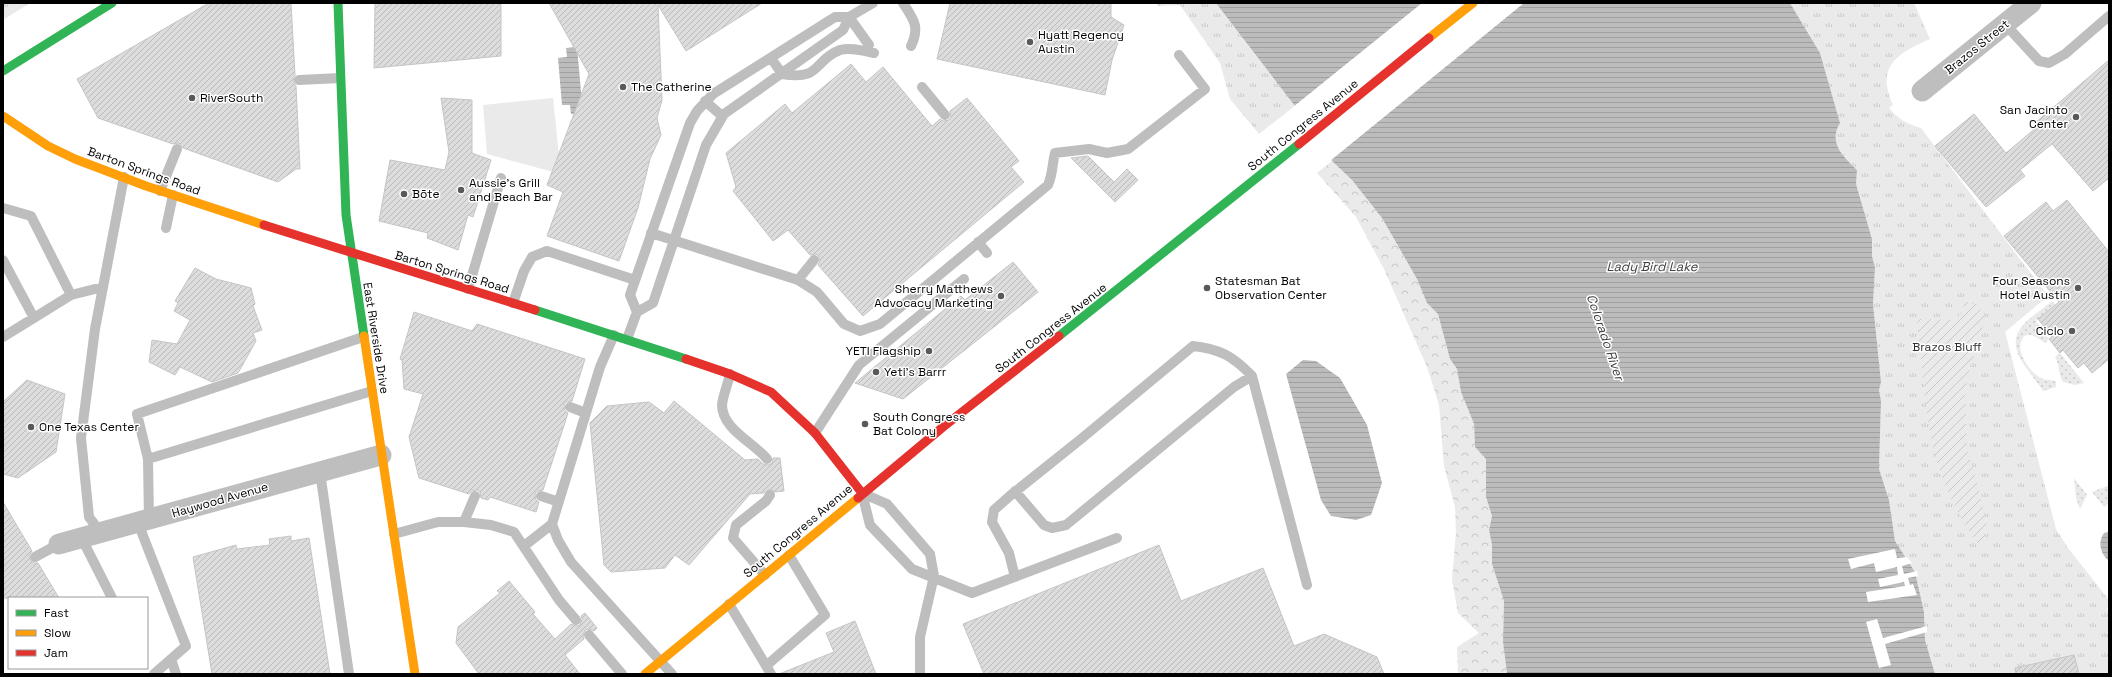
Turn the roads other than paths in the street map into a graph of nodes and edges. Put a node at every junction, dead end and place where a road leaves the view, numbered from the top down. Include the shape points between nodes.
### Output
1 (112, 3) edge
2 (338, 3) edge
3 (873, 3) edge
4 (903, 3) edge
5 (1473, 3) edge
6 (2031, 3) edge
7 (2109, 16) edge
8 (849, 17) junction
9 (2005, 24) junction
10 (911, 46) dead end
11 (1179, 55) dead end
12 (771, 58) junction
13 (3, 71) edge
14 (782, 74) junction
15 (340, 78) junction
16 (299, 80) dead end
17 (922, 87) dead end
18 (1922, 91) dead end
19 (705, 101) junction
20 (945, 115) dead end
21 (3, 116) edge
22 (722, 116) junction
23 (176, 149) dead end
24 (124, 177) junction
25 (501, 178) dead end
26 (160, 190) junction
27 (173, 195) junction
28 (3, 208) edge
29 (166, 228) dead end
30 (651, 233) junction
31 (674, 241) junction
32 (978, 242) junction
33 (351, 253) junction
34 (987, 253) dead end
35 (3, 260) edge
36 (814, 260) dead end
37 (964, 279) dead end
38 (635, 280) junction
39 (798, 280) junction
40 (103, 287) junction
41 (468, 289) junction
42 (71, 295) junction
43 (513, 303) junction
44 (637, 312) junction
45 (34, 318) junction
46 (614, 335) junction
47 (3, 337) edge
48 (363, 337) junction
49 (627, 339) junction
50 (730, 374) junction
51 (1252, 376) junction
52 (372, 392) junction
53 (570, 407) dead end
54 (586, 414) junction
55 (815, 433) junction
56 (381, 455) junction
57 (148, 459) junction
58 (767, 459) dead end
59 (320, 472) junction
60 (1015, 491) junction
61 (862, 493) junction
62 (770, 495) dead end
63 (475, 496) dead end
64 (541, 496) dead end
65 (558, 502) junction
66 (144, 522) junction
67 (464, 522) junction
68 (552, 524) junction
69 (394, 534) junction
70 (91, 536) junction
71 (1117, 538) dead end
72 (59, 544) joint
73 (524, 546) junction
74 (789, 555) junction
75 (35, 557) dead end
76 (765, 574) junction
77 (934, 576) junction
78 (1015, 577) junction
79 (1307, 585) dead end
80 (112, 597) edge
81 (729, 604) junction
82 (576, 620) dead end
83 (589, 635) dead end
84 (171, 659) junction
85 (660, 662) junction
86 (769, 670) edge
87 (415, 672) edge
88 (152, 674) edge
89 (176, 674) edge
90 (349, 674) edge
91 (404, 674) edge
92 (622, 674) edge
93 (645, 674) edge
94 (672, 674) edge
95 (920, 674) edge

1 - 13 main road
2 - 15 main road, East Riverside Drive
3 - 8 lane
4 - 10 lane via 916,29
5 - 61 main road, South Congress Avenue via 1155,261
6 - 9 street, Brazos Street
7 - 9 lane via 2065,54 2050,63 2039,61
8 - 12 lane via 835,17
8 - 14 lane via 843,30
8 - 14 lane via 872,49 845,49 834,53 812,73 802,76
9 - 18 street, Brazos Street
11 - 32 lane via 1205,89 1128,149 1107,153 1089,149 1055,153 1053,175 1048,185
12 - 14 lane
12 - 19 lane
14 - 22 lane
15 - 16 lane
15 - 33 main road, East Riverside Drive via 346,215
17 - 20 lane
19 - 22 lane
19 - 30 lane via 690,123
21 - 24 main road, Barton Springs Road via 48,146
22 - 31 lane via 706,145
23 - 26 lane
24 - 26 main road, Barton Springs Road
24 - 40 lane
25 - 41 lane
26 - 27 main road, Barton Springs Road
27 - 29 lane
27 - 33 main road, Barton Springs Road
28 - 42 lane via 31,216
30 - 31 lane
30 - 38 lane
31 - 39 lane
31 - 44 lane via 653,302
32 - 34 lane
32 - 39 lane via 880,324 860,331 844,324 817,292
33 - 41 main road, Barton Springs Road
33 - 48 main road, East Riverside Drive
35 - 45 lane
36 - 39 lane
37 - 55 lane via 859,365
38 - 43 lane via 547,251 532,257
38 - 44 lane via 630,295
40 - 42 lane
40 - 70 lane via 81,438
41 - 43 main road, Barton Springs Road
42 - 45 lane
43 - 46 main road, Barton Springs Road
44 - 49 lane
45 - 47 lane
46 - 49 main road, Barton Springs Road
46 - 54 lane via 600,367
48 - 52 main road, East Riverside Drive
48 - 57 lane via 137,414
49 - 50 main road, Barton Springs Road
50 - 55 main road, Barton Springs Road via 771,392
50 - 58 lane via 722,405 725,416 736,431
51 - 60 lane via 1234,358 1193,346
51 - 60 lane via 1228,392 1066,525 1052,528 1044,525
51 - 79 lane
52 - 56 main road, East Riverside Drive
52 - 57 lane
53 - 54 lane
54 - 65 lane
55 - 61 main road, Barton Springs Road
56 - 59 street, Haywood Avenue
56 - 69 main road, East Riverside Drive
57 - 66 lane
59 - 66 street, Haywood Avenue
59 - 90 lane
60 - 78 lane via 994,510 992,522 1009,553
61 - 74 main road, South Congress Avenue
61 - 77 lane via 887,504 930,554
61 - 77 lane via 870,525 912,569
62 - 76 lane via 736,525 733,538
63 - 67 lane
64 - 65 lane
65 - 68 lane
66 - 70 street, Haywood Avenue
66 - 84 lane via 186,646
67 - 69 lane via 438,522
67 - 73 lane via 514,532
68 - 73 lane
68 - 85 lane via 571,562
69 - 87 main road, East Riverside Drive
70 - 72 street, Haywood Avenue
70 - 80 lane
71 - 78 lane
72 - 75 lane
73 - 82 lane via 559,600
74 - 76 main road, South Congress Avenue
74 - 86 lane via 825,615
76 - 81 main road, South Congress Avenue
77 - 78 lane via 972,593
77 - 95 lane via 920,637
81 - 85 main road, South Congress Avenue
81 - 86 lane
83 - 92 lane
84 - 88 lane
84 - 89 lane
85 - 93 main road, South Congress Avenue
85 - 94 lane
87 - 91 lane

